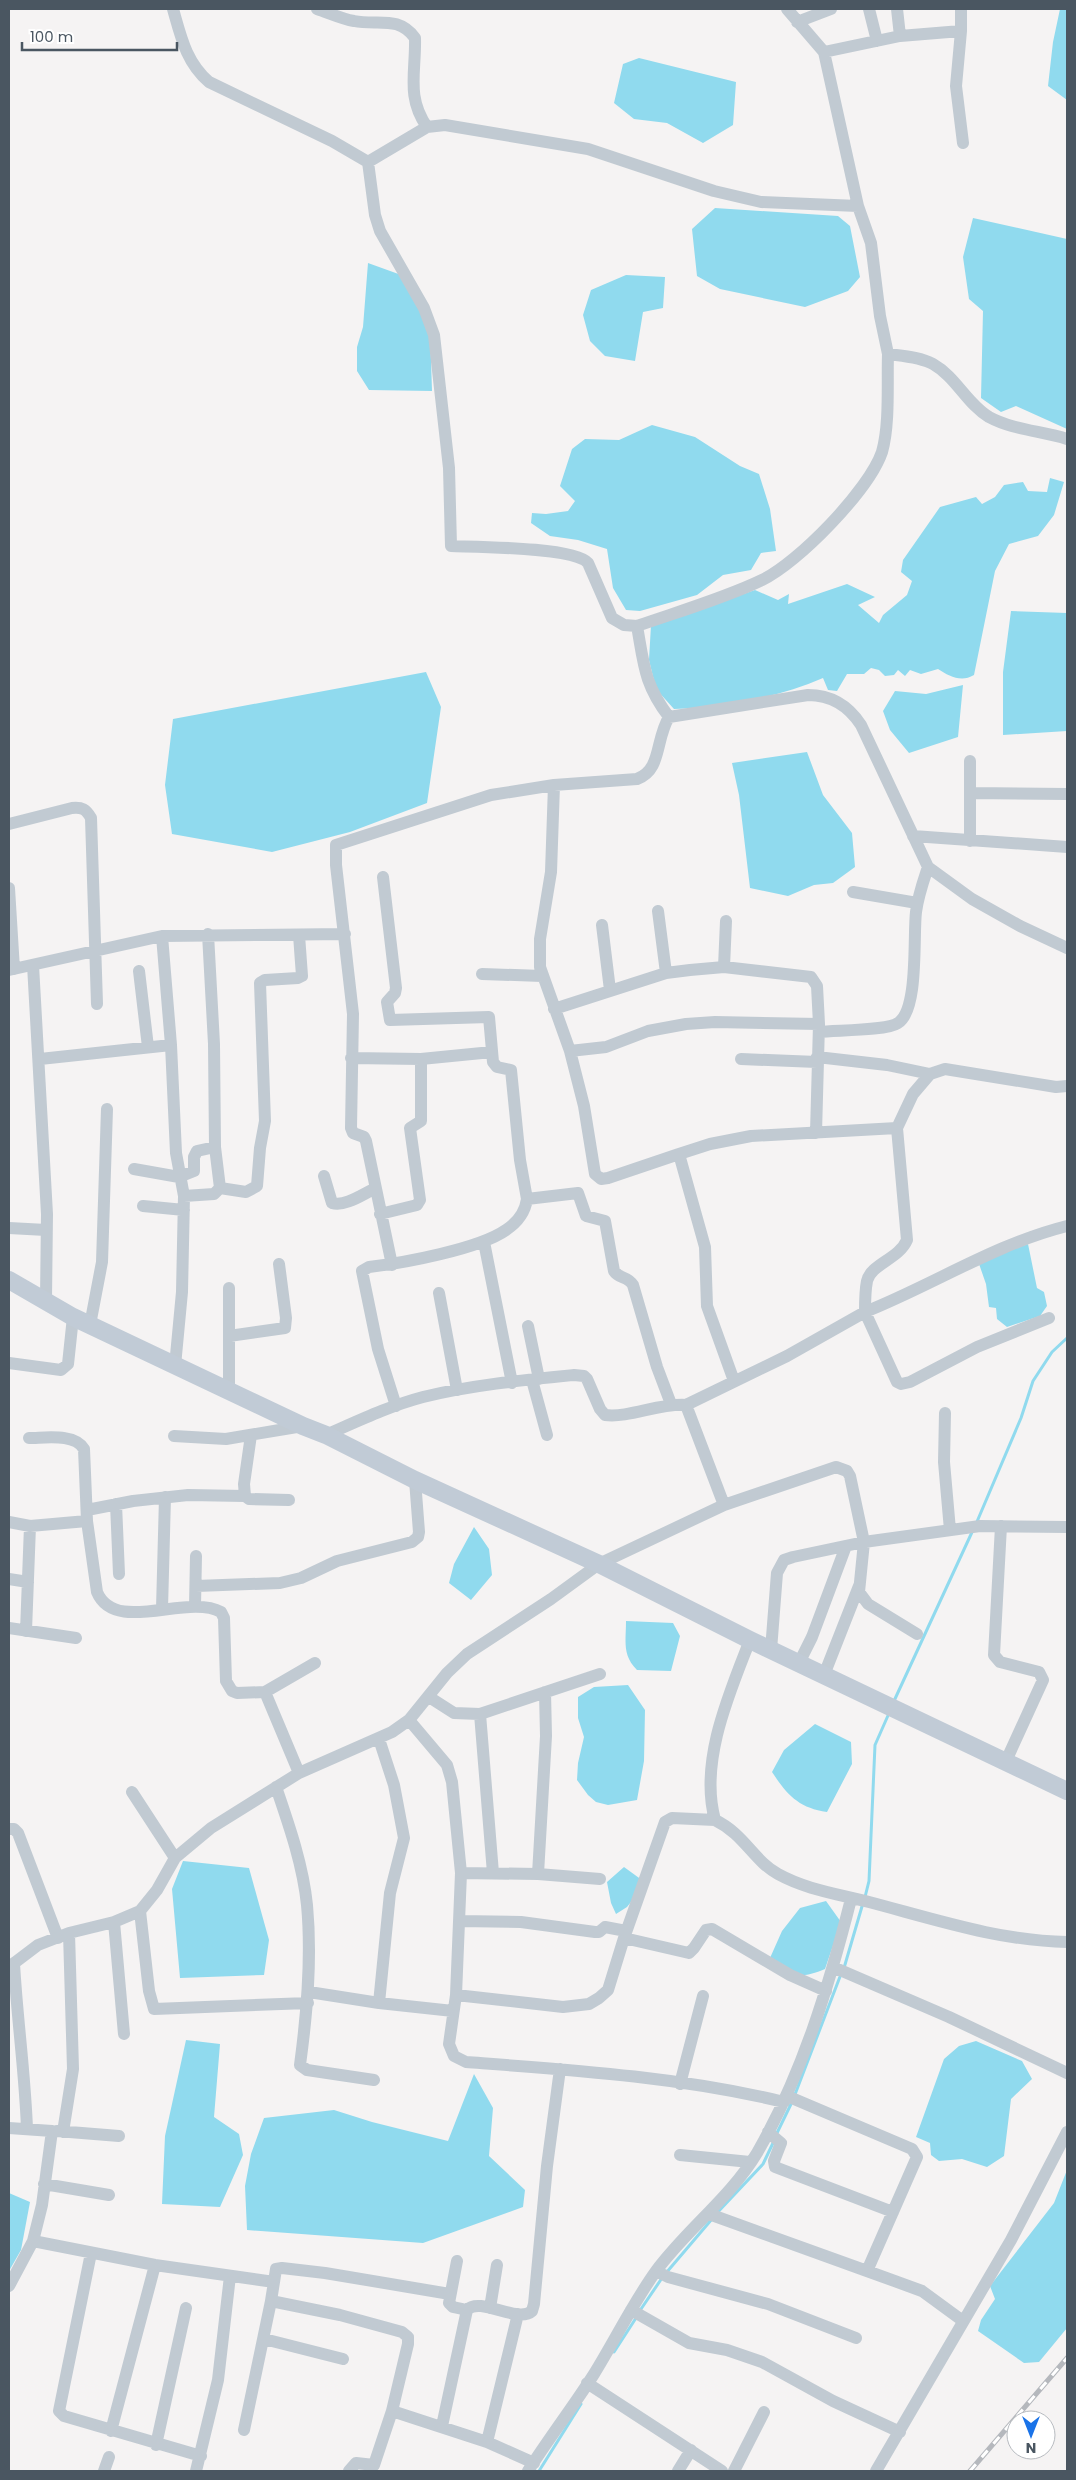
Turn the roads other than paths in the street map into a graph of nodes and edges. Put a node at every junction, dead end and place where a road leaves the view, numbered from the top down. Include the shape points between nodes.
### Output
1 (173, 9) edge
2 (317, 9) edge
3 (788, 9) edge
4 (832, 9) edge
5 (869, 9) edge
6 (897, 9) edge
7 (961, 9) edge
8 (797, 22) junction
9 (961, 31) junction
10 (900, 36) junction
11 (877, 41) junction
12 (824, 52) junction
13 (427, 126) junction
14 (964, 143) dead end
15 (368, 162) junction
16 (858, 206) junction
17 (888, 354) junction
18 (1067, 438) edge
19 (637, 626) junction
20 (669, 716) junction
21 (970, 761) dead end
22 (554, 785) junction
23 (970, 793) junction
24 (1067, 794) edge
25 (9, 824) edge
26 (913, 836) junction
27 (970, 841) junction
28 (1067, 847) edge
29 (928, 868) junction
30 (383, 877) dead end
31 (9, 888) edge
32 (854, 892) dead end
33 (918, 903) junction
34 (658, 911) dead end
35 (726, 921) dead end
36 (602, 925) dead end
37 (208, 934) junction
38 (345, 934) junction
39 (299, 935) junction
40 (162, 936) junction
41 (1067, 948) edge
42 (95, 951) junction
43 (33, 965) junction
44 (724, 967) junction
45 (11, 970) edge
46 (139, 971) dead end
47 (666, 973) junction
48 (482, 974) dead end
49 (542, 976) junction
50 (610, 990) junction
51 (97, 1004) dead end
52 (554, 1009) junction
53 (819, 1028) junction
54 (171, 1045) junction
55 (148, 1047) junction
56 (570, 1051) junction
57 (492, 1052) junction
58 (351, 1058) junction
59 (40, 1059) junction
60 (421, 1059) junction
61 (741, 1059) dead end
62 (817, 1059) junction
63 (930, 1074) junction
64 (1067, 1086) edge
65 (107, 1110) dead end
66 (897, 1128) junction
67 (816, 1133) junction
68 (215, 1147) junction
69 (679, 1154) junction
70 (134, 1169) dead end
71 (324, 1176) dead end
72 (179, 1177) junction
73 (220, 1188) junction
74 (374, 1189) junction
75 (184, 1196) junction
76 (527, 1199) junction
77 (143, 1206) dead end
78 (184, 1210) junction
79 (380, 1214) junction
80 (1067, 1226) edge
81 (9, 1228) edge
82 (46, 1230) junction
83 (484, 1242) junction
84 (279, 1264) dead end
85 (392, 1265) junction
86 (9, 1280) edge
87 (229, 1288) dead end
88 (439, 1293) dead end
89 (46, 1299) junction
90 (865, 1312) junction
91 (73, 1317) junction
92 (1049, 1318) dead end
93 (90, 1325) junction
94 (528, 1326) dead end
95 (229, 1336) junction
96 (9, 1363) edge
97 (175, 1366) junction
98 (535, 1379) junction
99 (734, 1381) junction
100 (512, 1383) junction
101 (457, 1390) junction
102 (229, 1391) junction
103 (672, 1404) junction
104 (686, 1405) junction
105 (396, 1406) junction
106 (945, 1413) dead end
107 (303, 1426) junction
108 (251, 1435) junction
109 (326, 1435) junction
110 (547, 1435) dead end
111 (174, 1436) dead end
112 (29, 1438) dead end
113 (415, 1480) junction
114 (245, 1496) junction
115 (165, 1497) junction
116 (289, 1500) dead end
117 (116, 1504) junction
118 (724, 1505) junction
119 (87, 1516) junction
120 (9, 1522) edge
121 (30, 1526) junction
122 (1001, 1526) junction
123 (1067, 1527) edge
124 (950, 1530) junction
125 (864, 1542) junction
126 (846, 1546) junction
127 (196, 1556) dead end
128 (599, 1564) junction
129 (119, 1574) dead end
130 (9, 1578) edge
131 (28, 1582) junction
132 (196, 1586) junction
133 (859, 1586) junction
134 (195, 1606) junction
135 (162, 1609) junction
136 (9, 1628) edge
137 (26, 1631) junction
138 (917, 1634) dead end
139 (76, 1638) dead end
140 (750, 1640) junction
141 (771, 1650) junction
142 (315, 1662) dead end
143 (799, 1663) junction
144 (600, 1674) dead end
145 (824, 1675) junction
146 (265, 1692) junction
147 (545, 1692) junction
148 (429, 1697) junction
149 (480, 1714) junction
150 (409, 1720) junction
151 (379, 1739) junction
152 (1006, 1761) junction
153 (299, 1773) junction
154 (276, 1787) junction
155 (1067, 1791) edge
156 (132, 1792) dead end
157 (715, 1820) junction
158 (9, 1828) edge
159 (175, 1858) junction
160 (461, 1873) junction
161 (493, 1873) junction
162 (538, 1874) junction
163 (600, 1879) dead end
164 (859, 1900) junction
165 (140, 1911) junction
166 (459, 1921) junction
167 (114, 1922) junction
168 (625, 1934) junction
169 (63, 1936) junction
170 (1067, 1942) edge
171 (11, 1965) edge
172 (839, 1970) junction
173 (826, 1991) junction
174 (456, 1995) junction
175 (703, 1996) dead end
176 (308, 1997) junction
177 (379, 2002) junction
178 (453, 2011) junction
179 (124, 2034) dead end
180 (560, 2069) junction
181 (1067, 2073) edge
182 (374, 2080) dead end
183 (680, 2084) junction
184 (790, 2099) junction
185 (9, 2128) edge
186 (27, 2129) junction
187 (58, 2131) junction
188 (1067, 2132) edge
189 (773, 2135) junction
190 (119, 2136) dead end
191 (680, 2155) dead end
192 (750, 2162) junction
193 (44, 2184) junction
194 (109, 2195) dead end
195 (893, 2212) junction
196 (715, 2216) junction
197 (33, 2241) junction
198 (90, 2253) junction
199 (457, 2261) dead end
200 (155, 2265) junction
201 (497, 2265) dead end
202 (867, 2271) junction
203 (662, 2274) junction
204 (230, 2276) junction
205 (274, 2282) junction
206 (9, 2286) edge
207 (450, 2294) junction
208 (271, 2301) junction
209 (186, 2308) dead end
210 (490, 2308) junction
211 (467, 2310) junction
212 (636, 2313) junction
213 (518, 2314) junction
214 (963, 2321) junction
215 (856, 2338) dead end
216 (264, 2339) junction
217 (342, 2360) dead end
218 (591, 2386) junction
219 (392, 2411) junction
220 (764, 2412) dead end
221 (442, 2426) junction
222 (244, 2430) dead end
223 (111, 2431) junction
224 (900, 2432) junction
225 (487, 2442) junction
226 (156, 2445) junction
227 (691, 2450) junction
228 (201, 2456) junction
229 (109, 2457) dead end
230 (531, 2467) edge
231 (373, 2468) edge
232 (104, 2471) edge
233 (196, 2471) edge
234 (349, 2471) edge
235 (678, 2471) edge
236 (722, 2471) edge
237 (734, 2471) edge
238 (876, 2471) edge

1 - 15 street via 186,52 193,66 209,82 332,141
2 - 13 street via 349,20 394,23 409,30 415,38 414,99 417,113
3 - 8 street
4 - 8 street
5 - 11 street
6 - 10 street
7 - 9 street
8 - 12 street
9 - 10 street
9 - 14 street via 956,86
10 - 11 street
11 - 12 street
12 - 16 street
13 - 15 street
13 - 16 street via 445,125 588,149 714,191 761,202
15 - 19 street via 380,231 424,308 434,335 449,468 451,546 557,552 584,558 612,618 624,625
16 - 17 street via 871,244
17 - 18 street via 933,365 989,417 1016,427
17 - 19 street via 882,451 873,472 854,498 818,536 763,580
19 - 20 street via 650,689
20 - 22 street via 660,736 655,763 645,776
20 - 26 street via 808,695 835,700 861,725
21 - 23 street
22 - 38 street via 491,795 337,844
22 - 49 street via 551,872 540,939
23 - 24 street
23 - 27 street
25 - 42 street via 72,808 81,807 88,812 91,818
26 - 27 street
26 - 29 street
27 - 28 street
29 - 33 street
29 - 41 street via 972,899
30 - 57 street via 396,988 388,1002 390,1020 489,1017
31 - 45 street
32 - 33 street
33 - 53 street via 911,993 905,1018 884,1027
34 - 47 street
35 - 44 street
36 - 50 street
37 - 39 street
37 - 40 street
37 - 68 street
38 - 39 street
38 - 58 street via 353,1014
39 - 73 street via 302,976 260,983 265,1121 257,1186 246,1192
40 - 42 street
40 - 54 street
42 - 43 street
42 - 51 street
43 - 45 street
43 - 59 street
44 - 47 street
44 - 53 street via 811,977 817,986
46 - 55 street
47 - 50 street
48 - 49 street
49 - 52 street
50 - 52 street
52 - 56 street
53 - 56 street via 715,1022 686,1024 648,1030 606,1047
53 - 62 street
54 - 55 street
54 - 72 street
55 - 59 street
56 - 69 street via 597,1177 608,1178
57 - 60 street
57 - 76 street via 494,1066 512,1070
58 - 60 street
58 - 74 street via 351,1128 366,1141
59 - 82 street
60 - 79 street via 421,1121 410,1128 420,1200 417,1205
61 - 62 street
62 - 63 street via 887,1065
62 - 67 street
63 - 64 street via 954,1069 1056,1087
63 - 66 street via 913,1094
65 - 93 street via 102,1262
66 - 67 street
66 - 90 street via 907,1240 896,1255 870,1275
67 - 69 street via 751,1136
68 - 72 street via 194,1153 194,1171
68 - 73 street
69 - 99 street via 705,1247 707,1306
70 - 72 street
71 - 74 street via 335,1204
72 - 75 street
73 - 75 street via 214,1194
74 - 79 street
75 - 78 street
76 - 83 street via 525,1211 513,1225
76 - 103 street via 578,1193 586,1216 605,1221 614,1271 633,1285 657,1367
77 - 78 street
78 - 97 street via 182,1292
79 - 85 street
80 - 90 street via 1003,1247
81 - 82 street
82 - 89 street
83 - 85 street
83 - 100 street
84 - 95 street via 285,1328
85 - 105 street via 365,1268 362,1276 378,1349
86 - 89 main road
87 - 95 street
88 - 101 street
89 - 91 main road
90 - 92 street via 897,1382 901,1384 976,1347
90 - 99 street via 788,1356
91 - 93 main road
91 - 96 street via 65,1368
93 - 97 main road
94 - 98 street
95 - 102 street
97 - 102 main road
98 - 100 street
98 - 103 street via 584,1376 605,1414
98 - 110 street
99 - 104 street
100 - 101 street
101 - 105 street
102 - 107 main road
103 - 104 street
104 - 118 street
105 - 109 street
106 - 124 street via 944,1462
107 - 108 street
107 - 109 main road
108 - 111 street via 216,1439
108 - 114 street
109 - 113 main road
112 - 119 street via 68,1438 82,1444 86,1457
113 - 128 main road
113 - 132 street via 419,1532 412,1542 337,1561 301,1578 280,1583
114 - 115 street
114 - 116 street via 249,1499
115 - 117 street
115 - 135 street
117 - 119 street
117 - 129 street
118 - 125 street via 840,1468 850,1476
118 - 128 street
119 - 121 street
119 - 135 street via 99,1599 113,1610 125,1613
120 - 121 street
121 - 131 street
122 - 123 street
122 - 124 street
122 - 152 street via 994,1655 1000,1662 1039,1672 1043,1680
124 - 125 street
125 - 126 street
125 - 133 street
126 - 141 street via 792,1557 780,1565 776,1573
126 - 143 street
127 - 132 street
128 - 140 main road
128 - 148 street via 467,1654
130 - 131 street
131 - 137 street
132 - 134 street
133 - 138 street via 859,1592 868,1604
133 - 145 street
134 - 135 street
134 - 146 street via 216,1609 224,1618 226,1681 232,1691
136 - 137 street
137 - 139 street
140 - 141 main road
140 - 157 street via 712,1753 711,1798
141 - 143 main road
142 - 146 street
143 - 145 main road
144 - 147 street
145 - 152 main road
146 - 153 street
147 - 149 street
147 - 162 street via 546,1736
148 - 149 street via 454,1713
148 - 150 street
149 - 161 street
150 - 151 street
150 - 160 street via 442,1757 450,1773
151 - 153 street
151 - 177 street via 394,1785 404,1838 390,1893
152 - 155 main road
153 - 154 street
154 - 159 street via 211,1828
154 - 176 street via 296,1846 307,1905
156 - 159 street
157 - 164 street via 735,1832 776,1873 806,1886
157 - 168 street via 672,1818 665,1822
158 - 169 street via 18,1834
159 - 165 street via 157,1890
160 - 161 street
160 - 166 street
161 - 162 street
162 - 163 street
164 - 170 street via 982,1932
164 - 172 street
165 - 167 street
165 - 176 street via 150,1998 154,2008
166 - 168 street via 514,1922 595,1932 605,1927
166 - 174 street
167 - 169 street
167 - 179 street
168 - 173 street via 689,1952 706,1930 712,1929 790,1976
168 - 174 street via 608,1990 589,2004 563,2007
169 - 171 street via 30,1949
169 - 187 street via 73,2069
171 - 186 street via 25,2073
172 - 173 street
172 - 181 street
173 - 184 street
174 - 178 street
175 - 183 street
176 - 177 street
176 - 182 street via 302,2069
177 - 178 street
178 - 180 street via 449,2044 450,2051 458,2060
180 - 183 street
180 - 213 street via 546,2166 534,2304 529,2314
183 - 184 street
184 - 189 street
184 - 195 street via 916,2153 916,2163
185 - 186 street
186 - 187 street
187 - 190 street
187 - 193 street
188 - 214 street via 1011,2240
189 - 192 street
189 - 195 street via 781,2143 774,2161 775,2168
191 - 192 street
192 - 196 street
193 - 194 street
193 - 197 street
195 - 202 street
196 - 202 street
196 - 203 street via 676,2247
197 - 198 street
197 - 206 street
198 - 200 street
198 - 223 street via 58,2406 64,2416
199 - 207 street
200 - 204 street
200 - 223 street
201 - 210 street
202 - 214 street via 922,2291
203 - 212 street
203 - 215 street via 768,2304
204 - 205 street
204 - 228 street via 218,2380
205 - 207 street via 276,2269 282,2268
205 - 208 street
207 - 211 street via 450,2305
208 - 216 street
208 - 219 street via 405,2333 408,2344
209 - 226 street
210 - 211 street via 473,2306
210 - 213 street
211 - 221 street
212 - 218 street
212 - 224 street via 689,2342 762,2362 833,2401
213 - 225 street
214 - 224 street
216 - 217 street
216 - 222 street
218 - 227 street
218 - 230 street
219 - 221 street
219 - 231 street
220 - 237 street
221 - 225 street
223 - 226 street
224 - 238 street
225 - 230 street
226 - 228 street
227 - 235 street
227 - 236 street
228 - 233 street
229 - 232 street
231 - 234 street via 356,2463

